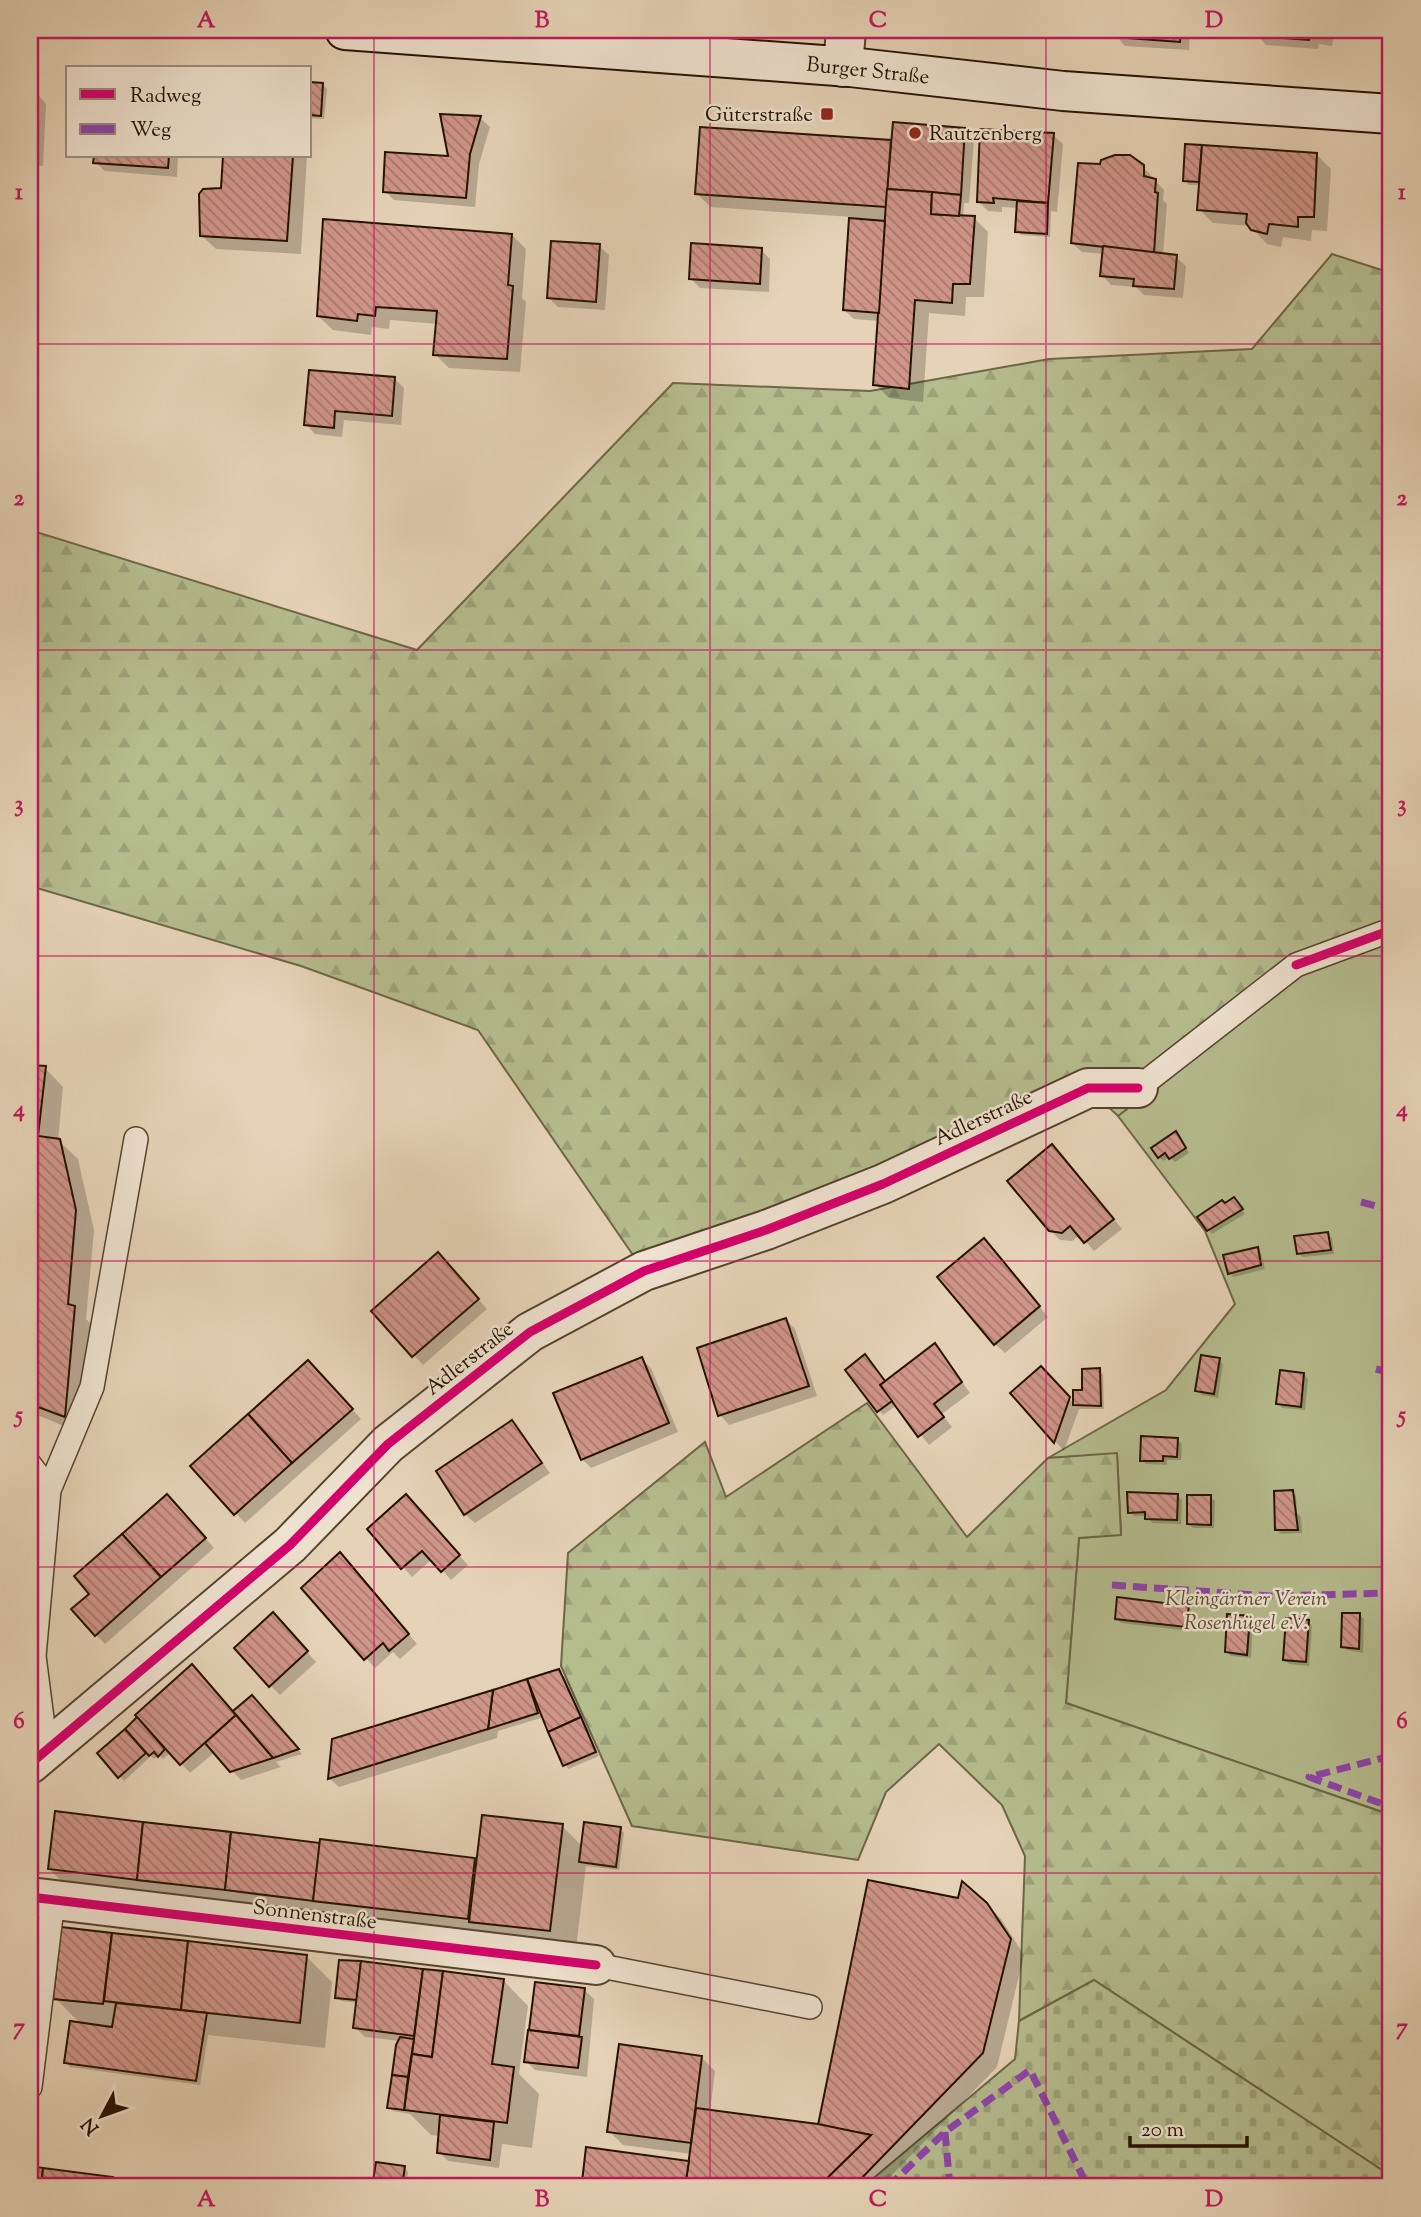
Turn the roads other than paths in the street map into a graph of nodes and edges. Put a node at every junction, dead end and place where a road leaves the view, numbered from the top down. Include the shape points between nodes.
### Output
1 (345, 30) edge
2 (845, 48) edge
3 (1391, 114) edge
4 (1391, 930) edge
5 (1138, 1088) joint
6 (135, 1139) dead end
7 (30, 1465) edge
8 (49, 1490) junction
9 (38, 1757) edge
10 (42, 1898) edge
11 (596, 1965) joint
12 (810, 2007) dead end
13 (30, 2087) edge

1 - 2 street, Burger Straße
2 - 3 street, Burger Straße via 1063,91
4 - 5 lane, Adlerstraße via 1296,965
5 - 9 street, Adlerstraße via 1088,1088 883,1184 644,1271 530,1332 388,1444 290,1545
6 - 8 lane via 92,1387
7 - 8 lane
8 - 9 lane via 34,1656
10 - 11 street, Sonnenstraße
10 - 13 lane
11 - 12 lane

